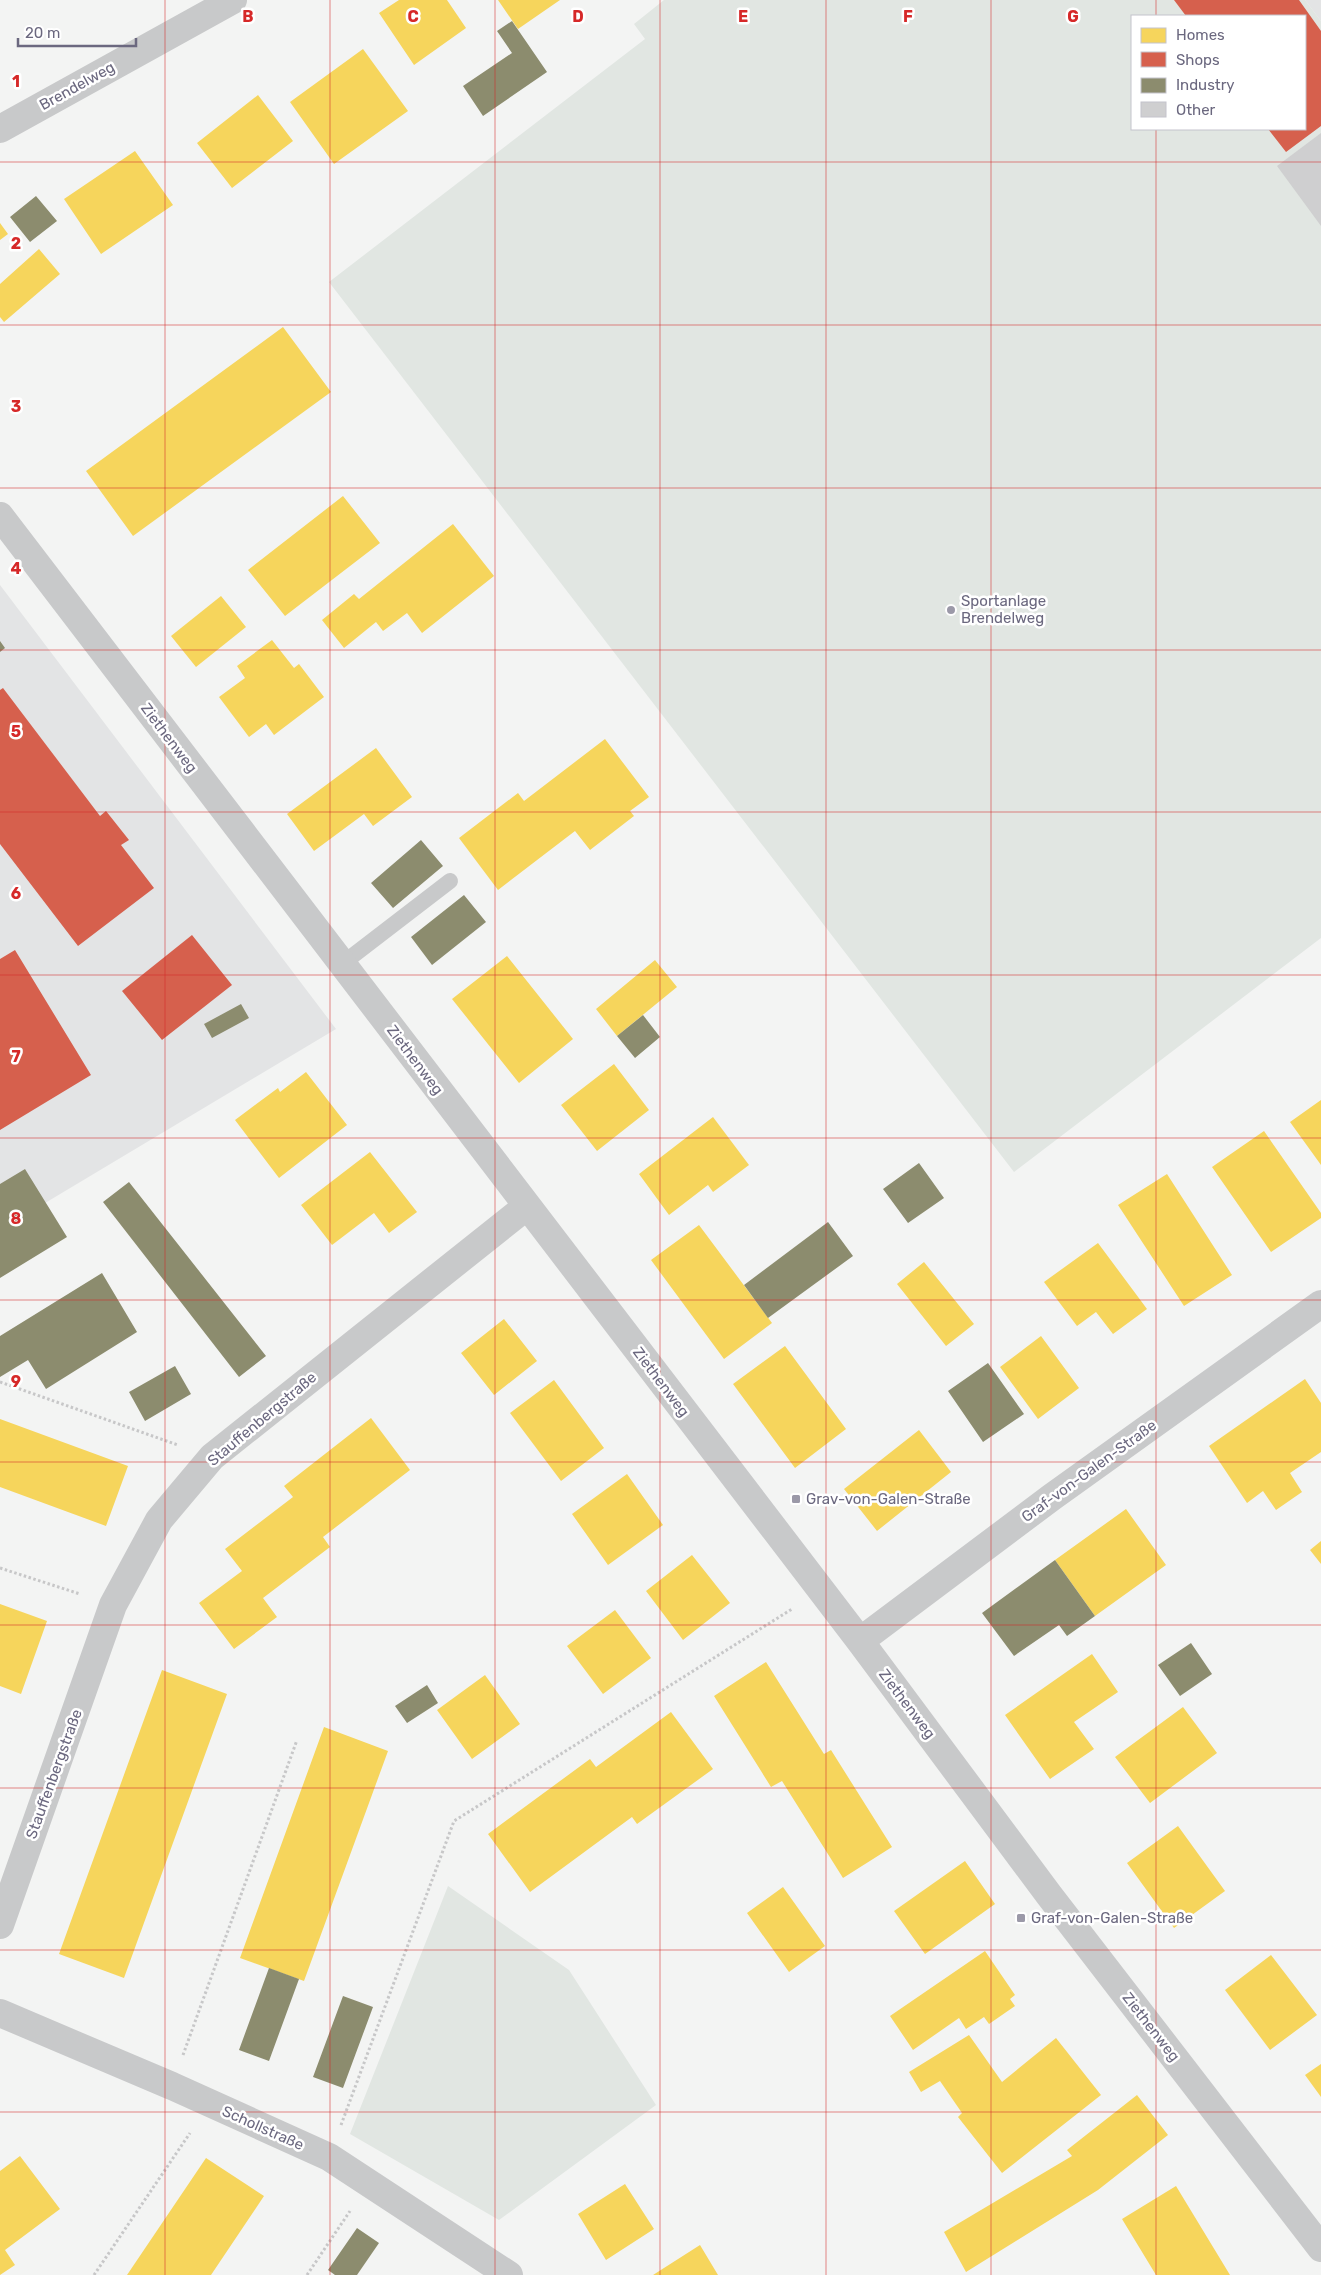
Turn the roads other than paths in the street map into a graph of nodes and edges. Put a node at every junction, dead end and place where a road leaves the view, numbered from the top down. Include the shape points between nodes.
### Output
1 (233, 0) edge
2 (0, 128) edge
3 (0, 516) edge
4 (450, 881) dead end
5 (342, 964) junction
6 (527, 1206) junction
7 (1321, 1304) edge
8 (860, 1641) junction
9 (0, 1924) edge
10 (0, 2013) edge
11 (1321, 2248) edge
12 (509, 2275) edge

1 - 2 street, Brendelweg
3 - 5 street, Ziethenweg
4 - 5 lane
5 - 6 street, Ziethenweg
6 - 8 street, Ziethenweg
6 - 9 street, Stauffenbergstraße via 212,1457 159,1520 113,1605
7 - 8 street, Graf-von-Galen-Straße via 1052,1497
8 - 11 street, Ziethenweg via 1049,1895
10 - 12 street, Schollstraße via 172,2086 329,2158

